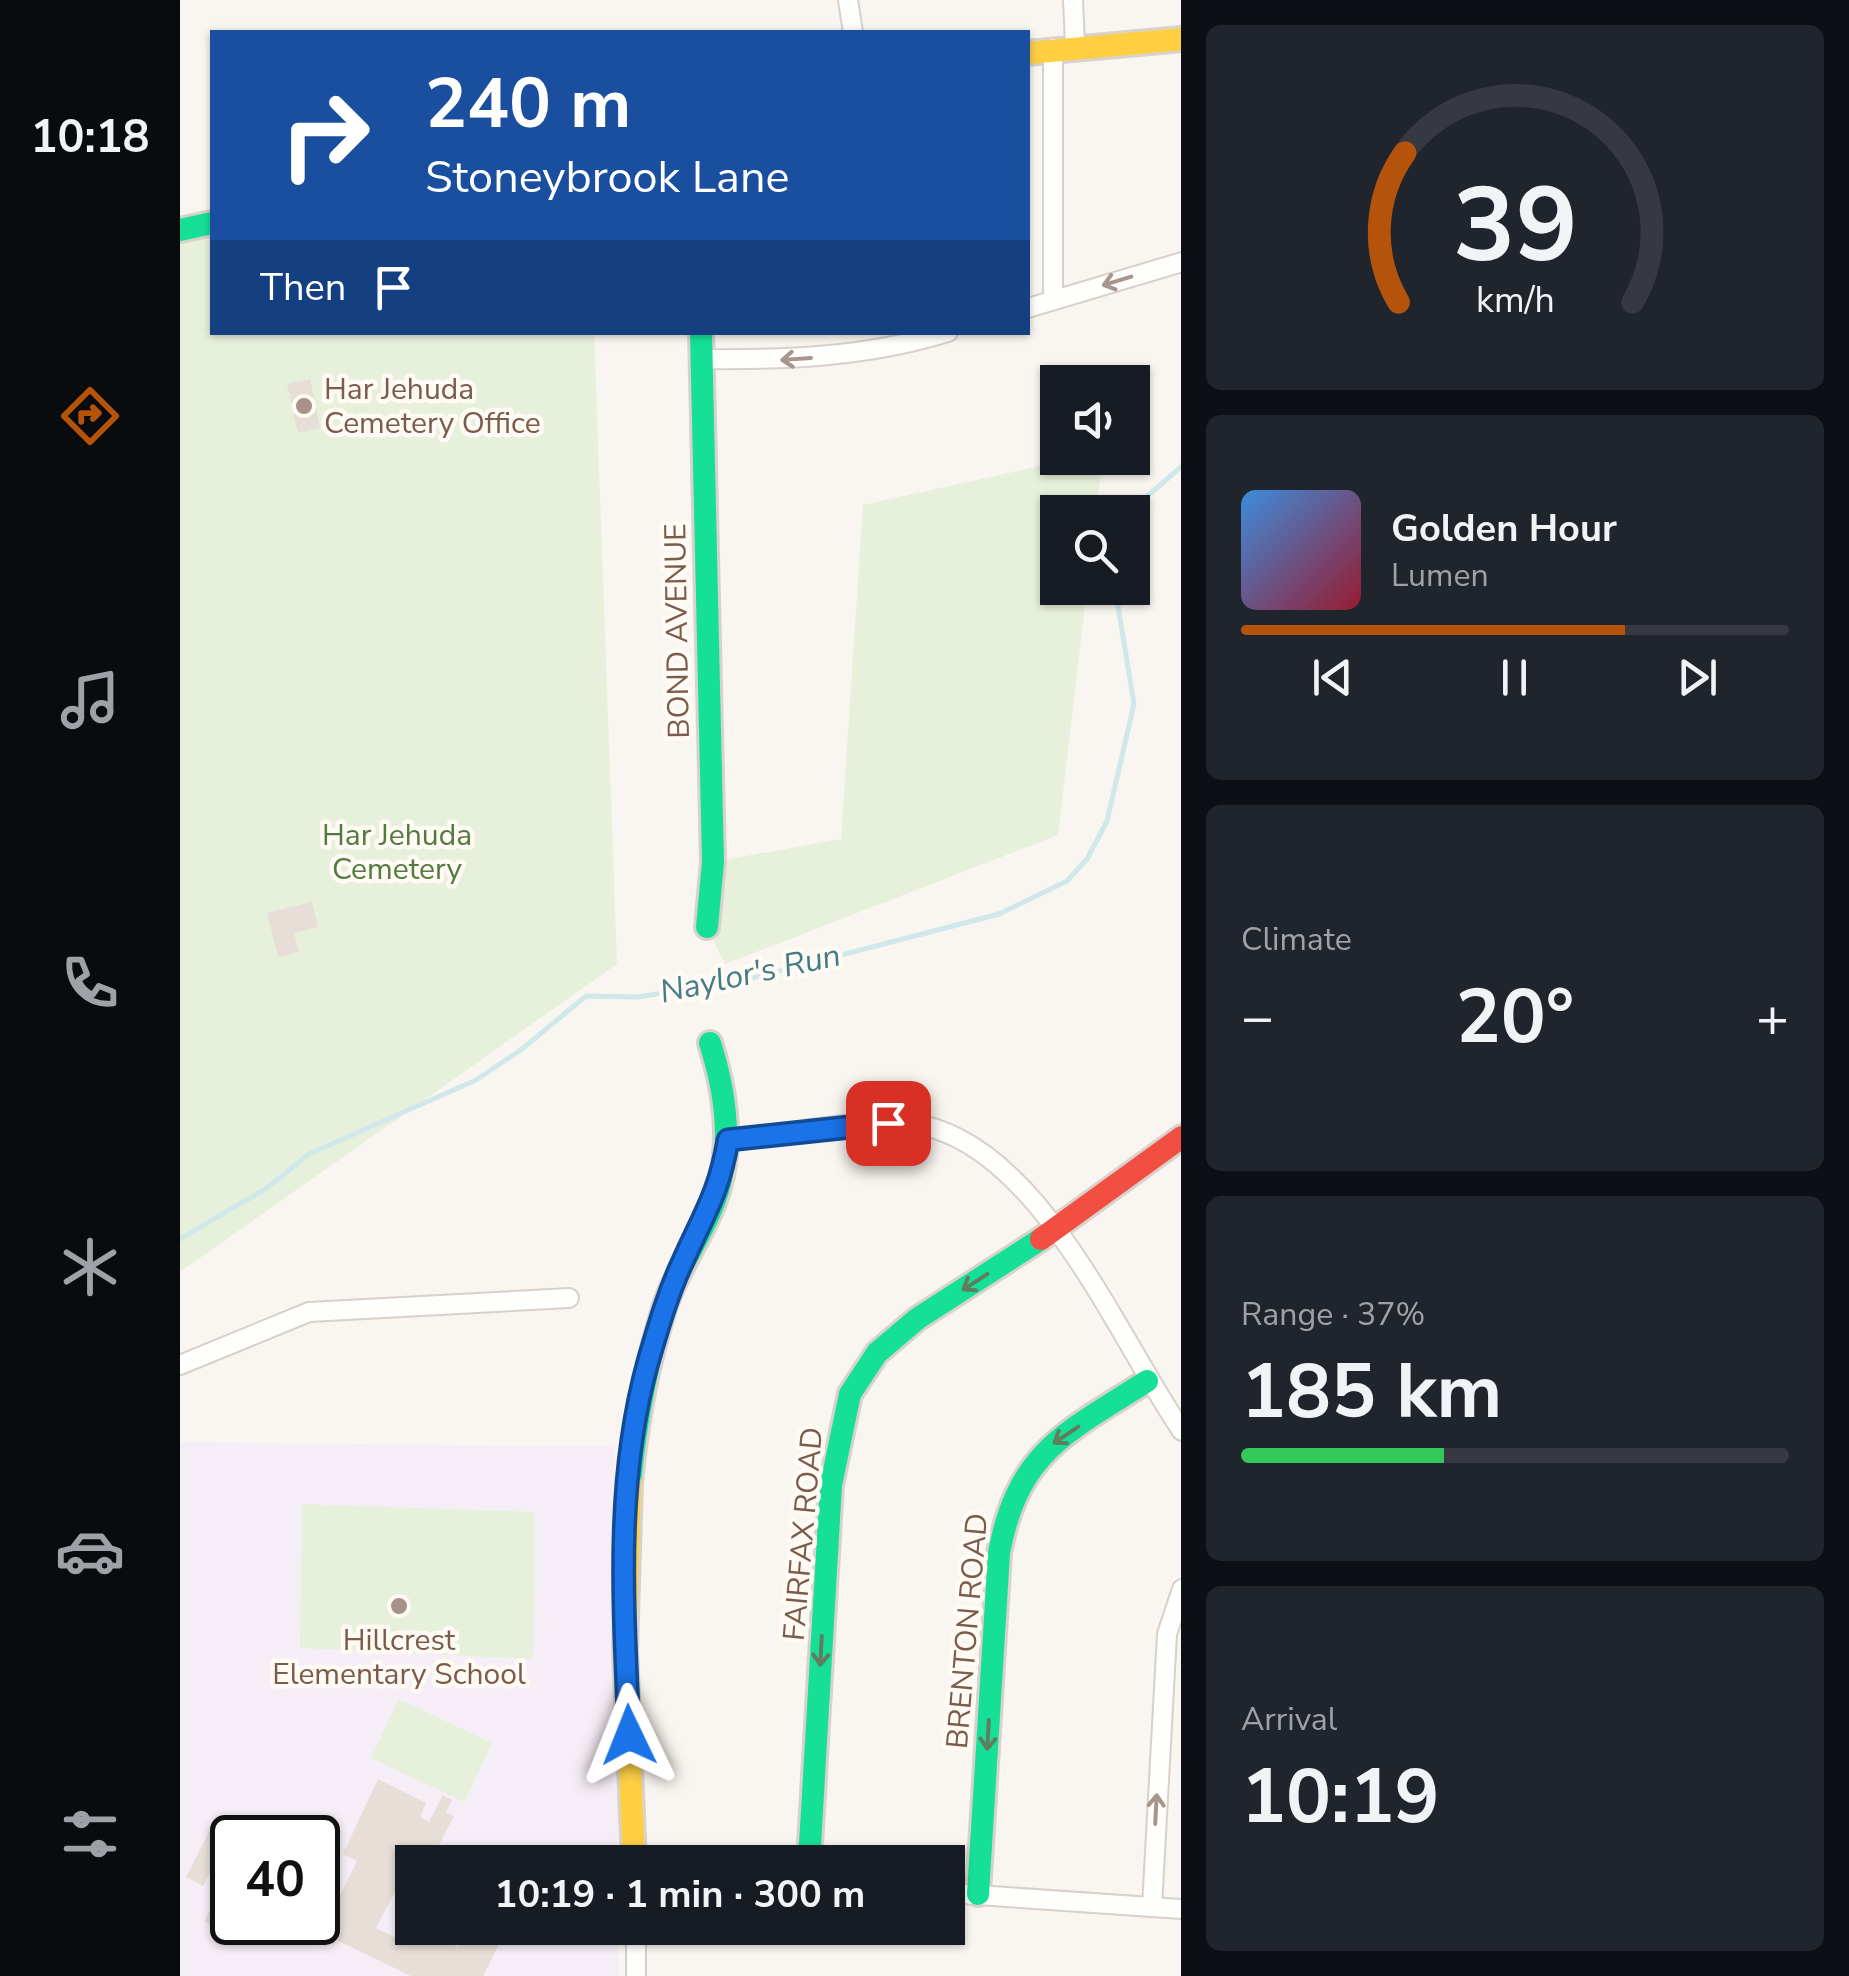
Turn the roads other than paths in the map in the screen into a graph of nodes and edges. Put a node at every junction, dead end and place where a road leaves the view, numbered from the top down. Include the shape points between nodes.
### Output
1 (848, 0) edge
2 (1073, 0) edge
3 (853, 30) edge
4 (1181, 39) edge
5 (1064, 47) junction
6 (1030, 52) edge
7 (210, 223) edge
8 (180, 230) edge
9 (1181, 262) edge
10 (1054, 300) junction
11 (1030, 307) edge
12 (701, 335) edge
13 (930, 335) edge
14 (889, 342) edge
15 (702, 359) junction
16 (707, 927) dead end
17 (710, 1043) dead end
18 (1181, 1138) edge
19 (728, 1140) junction
20 (1057, 1229) junction
21 (570, 1298) dead end
22 (180, 1365) edge
23 (1148, 1381) junction
24 (1181, 1430) edge
25 (1181, 1592) edge
26 (633, 1845) edge
27 (810, 1845) edge
28 (965, 1894) edge
29 (978, 1894) junction
30 (1152, 1906) junction
31 (1181, 1909) edge
32 (636, 1945) edge
33 (636, 1976) edge

1 - 3 street
2 - 5 street
4 - 5 street
5 - 6 street
5 - 10 street
7 - 8 street
9 -> 10 street
10 - 11 street
12 - 15 street, BOND AVENUE
13 - 14 street
14 -> 15 street via 786,360
15 - 16 street, BOND AVENUE via 713,862
17 - 19 street
18 - 20 street, FAIRFAX ROAD
19 - 20 street via 888,1123 938,1130 994,1158
19 - 26 street via 718,1194 684,1258 658,1330 626,1481
20 - 23 street
20 -> 27 street, FAIRFAX ROAD via 917,1319 877,1353 850,1394 831,1485
21 - 22 street via 309,1312
23 - 24 street
23 -> 29 street, BRENTON ROAD via 1035,1458 1008,1500 999,1552
30 -> 25 street via 1167,1634
28 - 29 street
29 - 30 street
30 - 31 street
32 - 33 street

